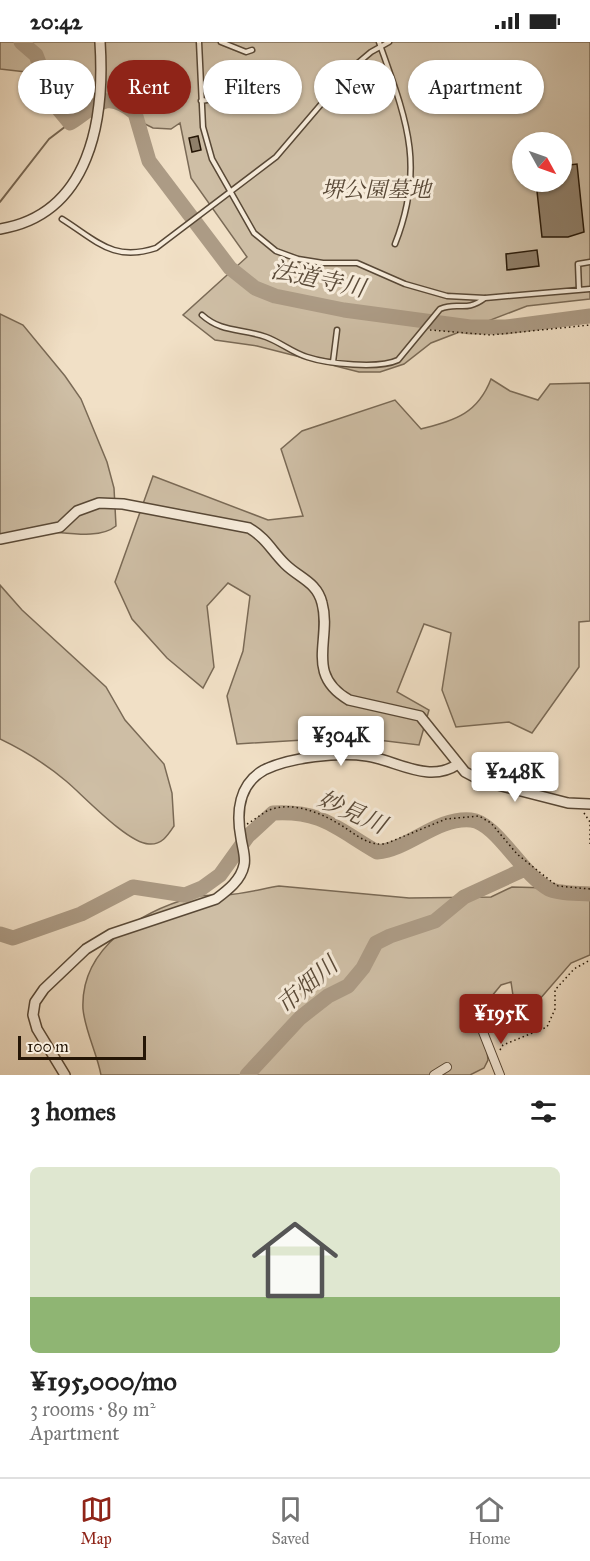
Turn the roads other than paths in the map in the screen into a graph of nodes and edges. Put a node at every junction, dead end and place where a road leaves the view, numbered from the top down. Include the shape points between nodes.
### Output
1 (100, 42) edge
2 (200, 42) edge
3 (221, 42) edge
4 (389, 42) edge
5 (380, 44) edge
6 (252, 50) dead end
7 (201, 101) joint
8 (231, 193) junction
9 (62, 219) dead end
10 (2, 229) edge
11 (395, 244) dead end
12 (590, 262) edge
13 (590, 289) edge
14 (579, 290) junction
15 (485, 297) junction
16 (202, 315) dead end
17 (337, 330) dead end
18 (333, 362) junction
19 (0, 539) edge
20 (458, 764) junction
21 (590, 804) edge
22 (491, 1011) dead end
23 (447, 1067) dead end
24 (65, 1075) edge
25 (434, 1075) edge
26 (500, 1075) edge

1 - 10 street via 98,122 81,172 67,192 31,220
2 - 7 lane
3 - 6 lane via 246,52
4 - 5 lane
5 - 8 lane via 352,68 288,146
5 - 11 lane via 412,152 407,214
7 - 8 lane via 212,159
8 - 9 lane via 156,248 136,254 116,253
8 - 15 lane via 254,233 276,251 298,259 357,263 405,284 447,296
12 - 14 lane via 578,264
13 - 14 lane
14 - 15 lane
15 - 18 lane via 473,307 446,307 436,314 398,360 388,364
16 - 18 lane via 217,327 267,337 306,357
17 - 18 lane
19 - 20 street via 60,527 77,512 99,503 249,528 264,537 285,565 312,583 318,594 323,604 322,665 331,685 349,700 420,716
20 - 21 street via 482,781 568,803
20 - 24 street via 436,774 369,756 342,754 269,768 246,788 238,811 245,864 240,877 216,899 111,934 86,949 35,1002 33,1016 37,1029
22 - 26 street via 483,1032
23 - 25 street

